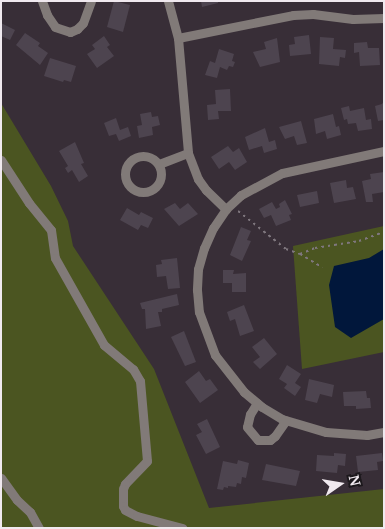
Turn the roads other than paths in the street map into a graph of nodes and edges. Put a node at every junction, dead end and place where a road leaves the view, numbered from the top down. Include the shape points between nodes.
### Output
1 (42, 1) edge
2 (91, 1) edge
3 (168, 1) edge
4 (384, 18) edge
5 (178, 38) junction
6 (384, 151) edge
7 (188, 153) junction
8 (1, 160) edge
9 (159, 164) junction
10 (228, 206) junction
11 (257, 403) junction
12 (286, 420) junction
13 (384, 432) edge
14 (1, 478) edge
15 (39, 528) edge
16 (182, 528) edge

1 - 2 street via 55,26 70,32 83,23
3 - 5 street
4 - 5 street via 293,15
5 - 7 street
6 - 10 street via 282,174 255,186
7 - 9 street
7 - 10 street via 206,190
8 - 16 street via 51,230 55,258 104,344 133,369 140,380 147,461 125,484 122,506 137,516
9 - 9 street via 161,175 153,189 143,192 128,185 124,174 132,158 144,155
10 - 11 street via 213,228 198,268 199,312 215,355
11 - 12 street
11 - 12 street via 247,427 258,440 270,440
12 - 13 street via 326,432
14 - 15 street via 30,512

